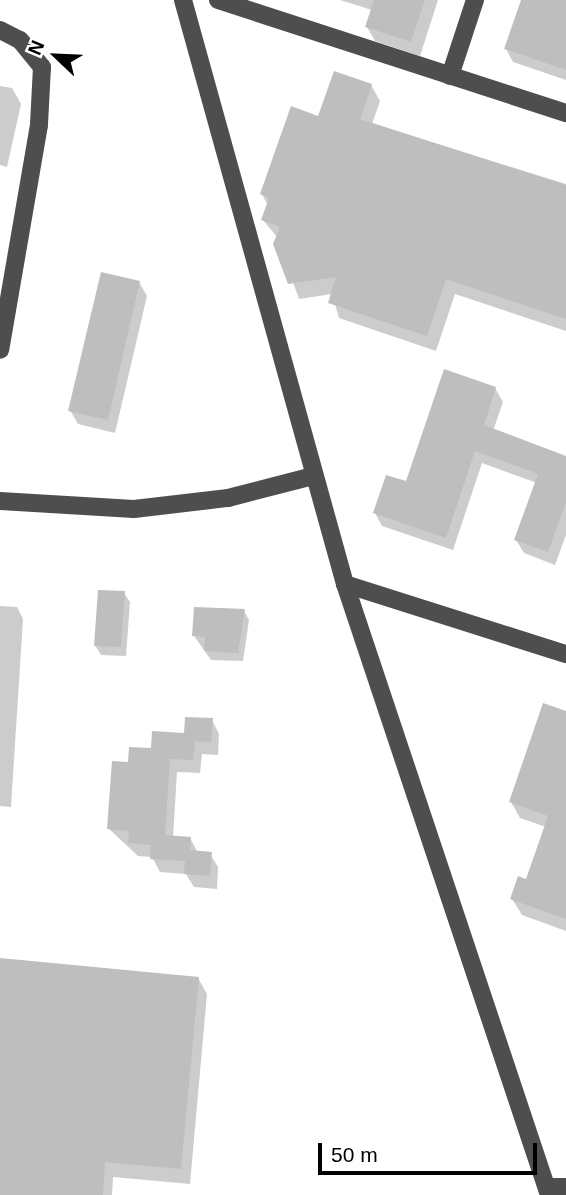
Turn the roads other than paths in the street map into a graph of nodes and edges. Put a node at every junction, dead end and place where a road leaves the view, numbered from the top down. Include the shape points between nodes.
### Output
1 (183, 0) edge
2 (218, 0) edge
3 (475, 0) edge
4 (0, 30) edge
5 (450, 76) junction
6 (566, 113) edge
7 (0, 350) edge
8 (313, 476) junction
9 (0, 501) edge
10 (345, 584) junction
11 (566, 654) edge
12 (566, 1187) edge
13 (548, 1191) edge

1 - 8 street
2 - 5 street
3 - 5 street
4 - 7 street via 20,40 42,67 38,125
5 - 6 street
8 - 9 street via 228,498 134,509
8 - 10 street
10 - 11 street
10 - 13 street
12 - 13 street

